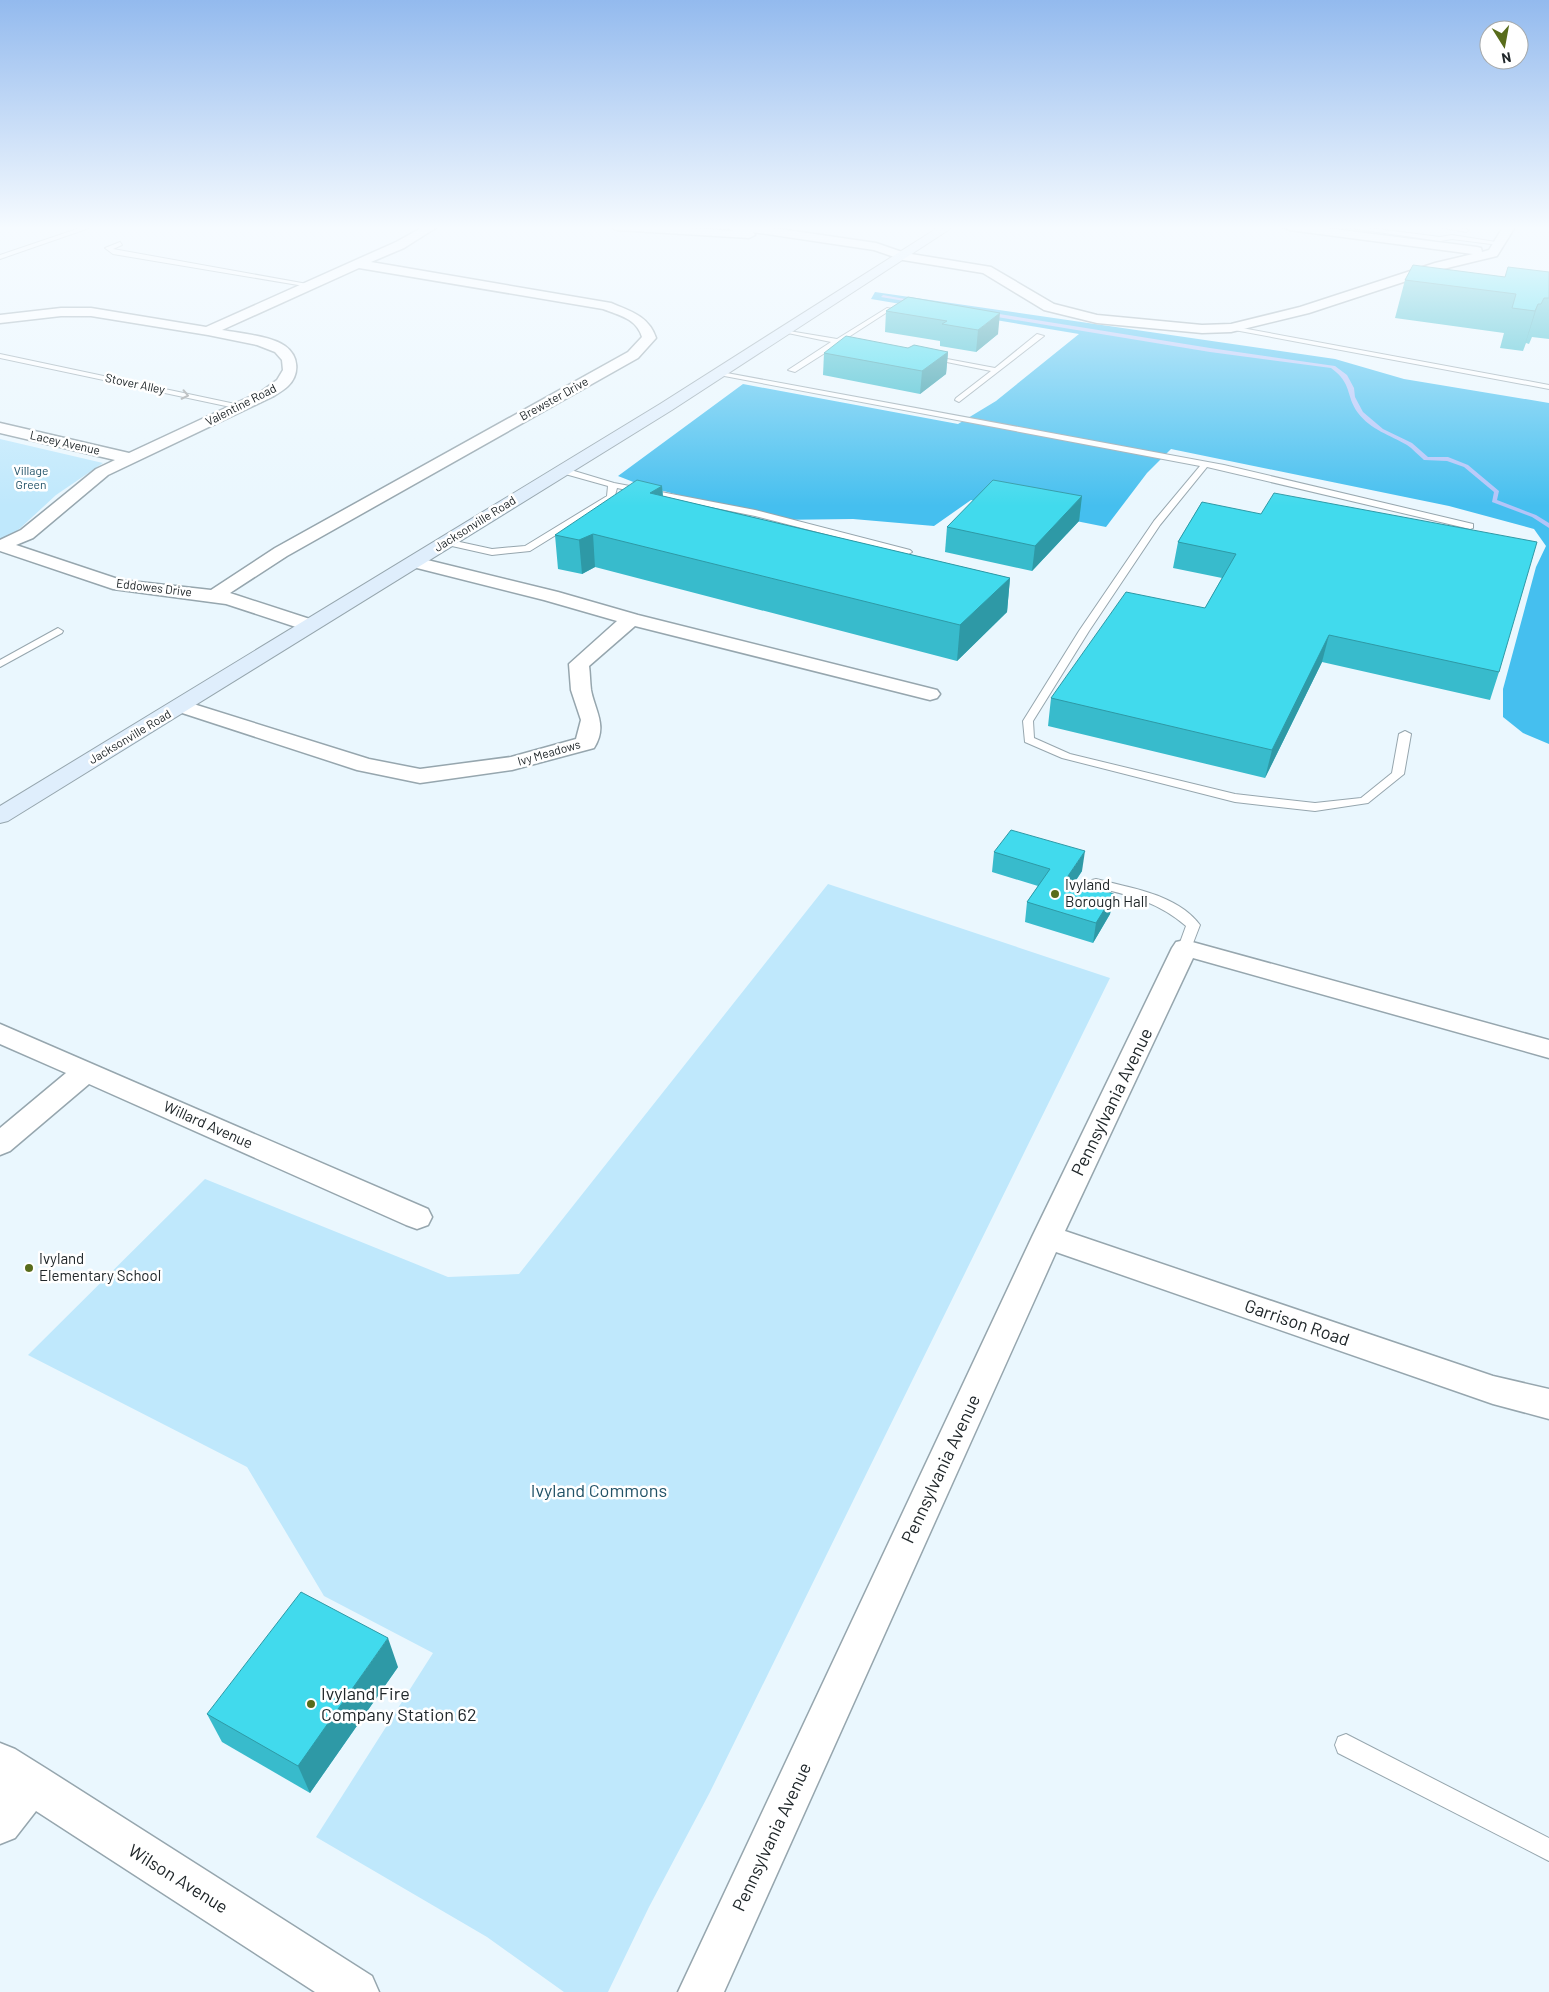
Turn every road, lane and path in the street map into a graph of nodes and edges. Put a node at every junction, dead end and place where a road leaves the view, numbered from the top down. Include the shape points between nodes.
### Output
1 (144, 320) edge
2 (232, 320) edge
3 (638, 320) edge
4 (802, 320) edge
5 (871, 320) edge
6 (1117, 320) edge
7 (1264, 320) edge
8 (1231, 328) junction
9 (208, 331) junction
10 (785, 331) junction
11 (1040, 336) dead end
12 (837, 341) junction
13 (865, 346) edge
14 (0, 356) edge
15 (921, 356) edge
16 (792, 370) dead end
17 (996, 370) junction
18 (719, 373) junction
19 (1549, 386) edge
20 (959, 400) dead end
21 (240, 407) junction
22 (1, 429) edge
23 (129, 458) junction
24 (1205, 465) junction
25 (561, 470) junction
26 (613, 484) junction
27 (1470, 526) dead end
28 (446, 542) junction
29 (0, 546) edge
30 (907, 552) edge
31 (415, 562) junction
32 (214, 596) junction
33 (631, 619) junction
34 (309, 625) junction
35 (58, 631) dead end
36 (0, 664) edge
37 (930, 694) dead end
38 (180, 706) junction
39 (1405, 734) dead end
40 (0, 816) edge
41 (1096, 883) dead end
42 (1185, 948) junction
43 (0, 1034) edge
44 (1549, 1049) edge
45 (86, 1071) junction
46 (0, 1144) edge
47 (417, 1217) dead end
48 (1047, 1237) junction
49 (1549, 1404) edge
50 (1346, 1745) dead end
51 (16, 1774) edge
52 (0, 1823) edge
53 (1549, 1850) edge
54 (356, 1992) edge
55 (701, 1992) edge

1 - 9 street, Valentine Road
2 - 9 street
3 - 32 street, Brewster Drive via 645,325 649,338 633,355 281,552
4 - 10 main road, Jacksonville Road
5 - 12 lane
6 - 8 street via 1193,328
7 - 8 street
8 - 19 lane
9 - 21 street, Valentine Road via 271,345 289,359 290,370 283,383
10 - 12 lane
10 - 18 main road, Jacksonville Road
11 - 17 lane
12 - 13 lane
12 - 16 lane
14 -> 21 lane, Stover Alley
15 - 17 lane
17 - 20 lane
18 - 24 lane
18 - 25 main road, Jacksonville Road
21 - 23 street, Valentine Road
22 - 23 street, Lacey Avenue
23 - 29 street, Valentine Road via 102,472 27,534
24 - 27 lane
24 - 39 lane via 1157,523 1084,631 1028,721 1029,740 1066,756 1235,798 1315,807 1364,801 1398,774
25 - 26 lane
25 - 28 main road, Jacksonville Road
26 - 28 lane via 611,497 527,550 492,552
26 - 30 lane via 755,513
28 - 31 main road, Jacksonville Road
29 - 32 street, Eddowes Drive via 119,585
31 - 33 street
31 - 34 main road, Jacksonville Road
32 - 34 street, Eddowes Drive
33 - 37 street
33 - 38 street, Ivy Meadows via 579,664 581,690 591,720 586,743 512,763 420,776 365,765
34 - 38 main road, Jacksonville Road
35 - 36 lane
38 - 40 main road, Jacksonville Road
41 - 42 lane via 1146,896 1174,909 1192,925
42 - 44 street
42 - 48 street, Pennsylvania Avenue
43 - 45 street, Willard Avenue
45 - 46 street
45 - 47 street, Willard Avenue
48 - 49 street, Garrison Road via 1493,1390
48 - 55 street, Pennsylvania Avenue
50 - 53 lane
51 - 52 street
51 - 54 street, Wilson Avenue

